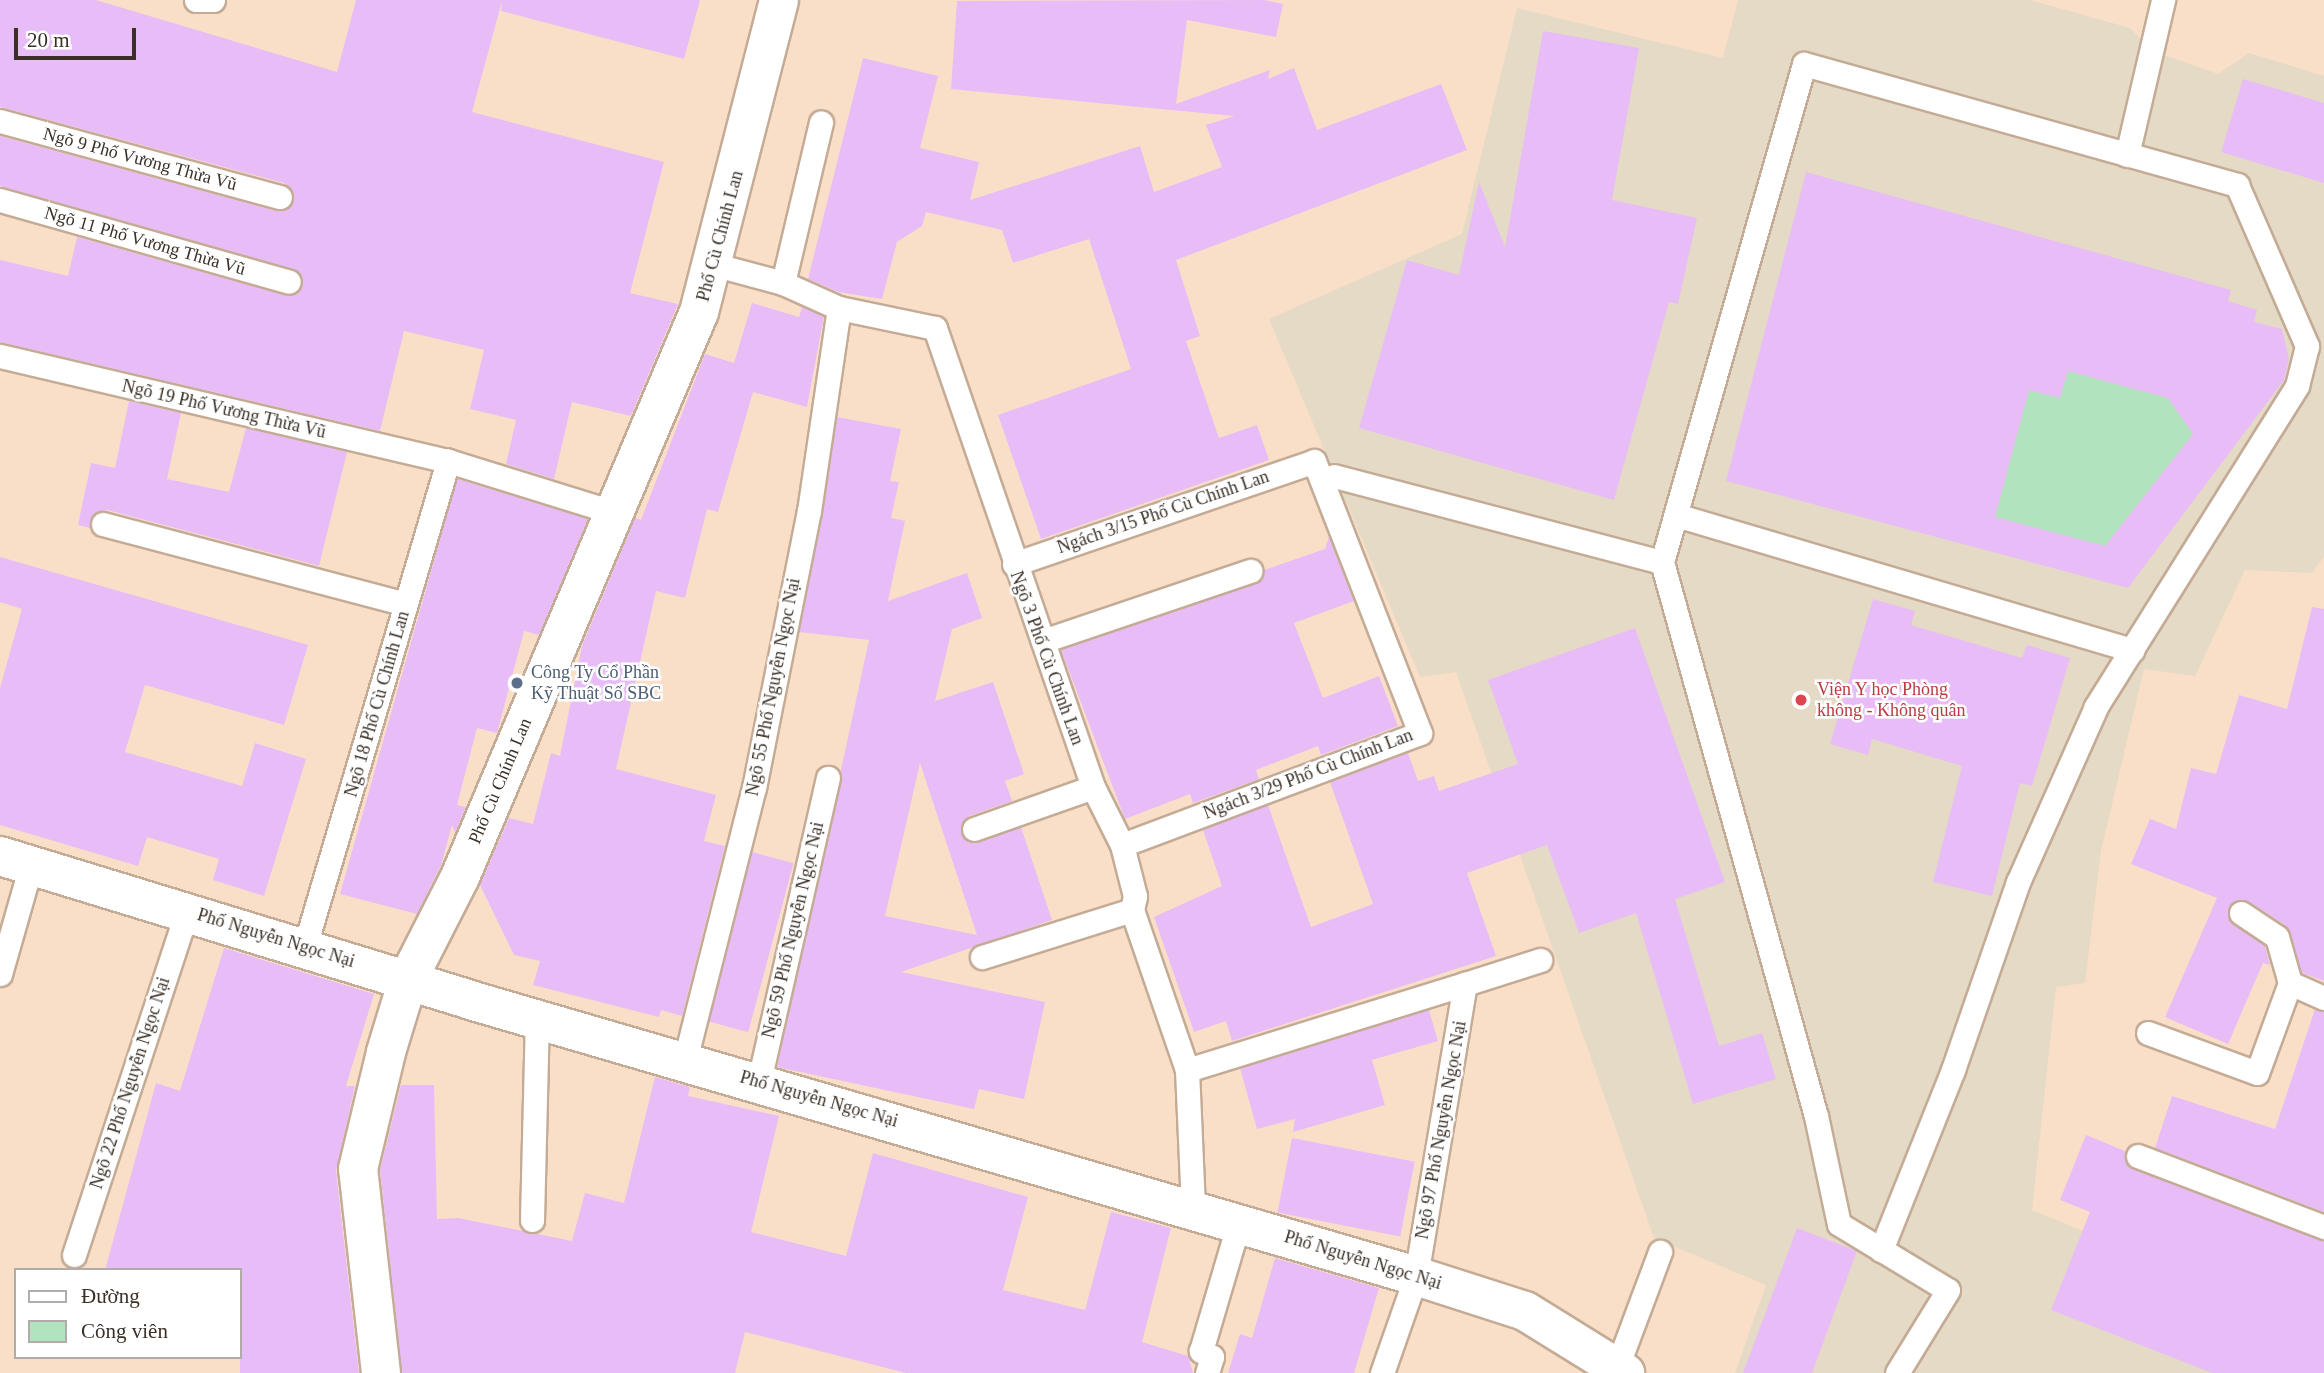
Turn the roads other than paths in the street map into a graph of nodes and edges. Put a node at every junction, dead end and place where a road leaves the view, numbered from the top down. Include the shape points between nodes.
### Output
1 (196, 0) edge
2 (214, 0) edge
3 (779, 0) edge
4 (2163, 0) edge
5 (0, 121) edge
6 (821, 122) dead end
7 (2127, 155) junction
8 (280, 197) dead end
9 (0, 200) edge
10 (716, 265) junction
11 (289, 282) dead end
12 (783, 283) junction
13 (839, 308) junction
14 (0, 356) edge
15 (448, 461) junction
16 (1314, 461) joint
17 (1334, 476) dead end
18 (616, 513) junction
19 (1676, 515) junction
20 (103, 524) dead end
21 (1662, 562) junction
22 (1014, 564) junction
23 (1251, 571) dead end
24 (406, 604) junction
25 (1043, 641) junction
26 (2132, 650) junction
27 (828, 778) dead end
28 (1093, 787) junction
29 (974, 829) dead end
30 (1122, 845) junction
31 (16, 861) edge
32 (1132, 910) junction
33 (187, 911) junction
34 (2241, 913) dead end
35 (305, 946) junction
36 (982, 957) dead end
37 (1540, 960) dead end
38 (0, 974) edge
39 (409, 977) junction
40 (1465, 984) junction
41 (2290, 984) junction
42 (2324, 998) edge
43 (537, 1020) junction
44 (2148, 1033) dead end
45 (685, 1060) junction
46 (1187, 1070) junction
47 (759, 1081) junction
48 (2138, 1156) dead end
49 (1193, 1210) junction
50 (532, 1220) dead end
51 (1239, 1222) junction
52 (2324, 1227) edge
53 (1881, 1250) junction
54 (1660, 1252) dead end
55 (74, 1255) dead end
56 (1416, 1276) junction
57 (1621, 1370) edge
58 (381, 1373) edge
59 (1207, 1373) edge
60 (1381, 1373) edge
61 (1897, 1373) edge

1 - 2 lane
3 - 10 street, Phố Cù Chính Lan
4 - 7 lane
5 - 8 lane, Ngõ 9 Phố Vương Thừa Vũ
6 - 12 lane
7 - 19 lane via 1804,64
7 - 26 lane via 2237,185 2307,346 2297,386
9 - 11 lane, Ngõ 11 Phố Vương Thừa Vũ
10 - 12 lane, Ngõ 3 Phố Cù Chính Lan
10 - 18 street, Phố Cù Chính Lan
12 - 13 lane, Ngõ 3 Phố Cù Chính Lan
13 - 22 lane, Ngõ 3 Phố Cù Chính Lan via 935,328
13 - 45 lane, Ngõ 55 Phố Nguyễn Ngọc Nại via 809,511 754,788
14 - 15 lane, Ngõ 19 Phố Vương Thừa Vũ
15 - 18 lane, Ngõ 19 Phố Vương Thừa Vũ
15 - 24 lane, Ngõ 18 Phố Cù Chính Lan
16 - 22 lane, Ngách 3/15 Phố Cù Chính Lan
16 - 30 lane, Ngách 3/29 Phố Cù Chính Lan via 1420,733
17 - 21 lane
18 - 39 street, Phố Cù Chính Lan via 460,877
19 - 21 lane
19 - 26 lane
20 - 24 lane
21 - 53 lane via 1816,1116 1839,1224
22 - 25 lane, Ngõ 3 Phố Cù Chính Lan
23 - 25 lane
24 - 35 lane, Ngõ 18 Phố Cù Chính Lan
25 - 28 lane, Ngõ 3 Phố Cù Chính Lan
26 - 53 lane via 2096,708 2018,881 1953,1070
27 - 47 lane, Ngõ 59 Phố Nguyễn Ngọc Nại
28 - 29 lane
28 - 30 lane, Ngõ 3 Phố Cù Chính Lan
30 - 32 lane, Ngõ 3 Phố Cù Chính Lan via 1135,896
31 - 33 street, Phố Nguyễn Ngọc Nại
31 - 38 lane
32 - 36 lane
32 - 46 lane, Ngõ 3 Phố Cù Chính Lan
33 - 35 street, Phố Nguyễn Ngọc Nại
33 - 55 lane, Ngõ 22 Phố Nguyễn Ngọc Nại
34 - 41 lane via 2277,937
35 - 39 street, Phố Nguyễn Ngọc Nại
37 - 40 lane
39 - 43 street, Phố Nguyễn Ngọc Nại
39 - 58 street, Phố Cù Chính Lan via 358,1169
40 - 46 lane
40 - 56 lane, Ngõ 97 Phố Nguyễn Ngọc Nại
41 - 42 lane
41 - 44 lane via 2257,1073
43 - 45 street, Phố Nguyễn Ngọc Nại
43 - 50 lane
45 - 47 street, Phố Nguyễn Ngọc Nại
46 - 49 lane, Ngõ 3 Phố Cù Chính Lan
47 - 49 street, Phố Nguyễn Ngọc Nại
48 - 52 lane
49 - 51 street, Phố Nguyễn Ngọc Nại
51 - 56 street, Phố Nguyễn Ngọc Nại
51 - 59 lane via 1201,1351 1212,1357
53 - 61 lane via 1948,1290
54 - 57 lane
56 - 57 street, Phố Nguyễn Ngọc Nại via 1525,1311
56 - 60 lane, Ngõ 97 Phố Nguyễn Ngọc Nại

